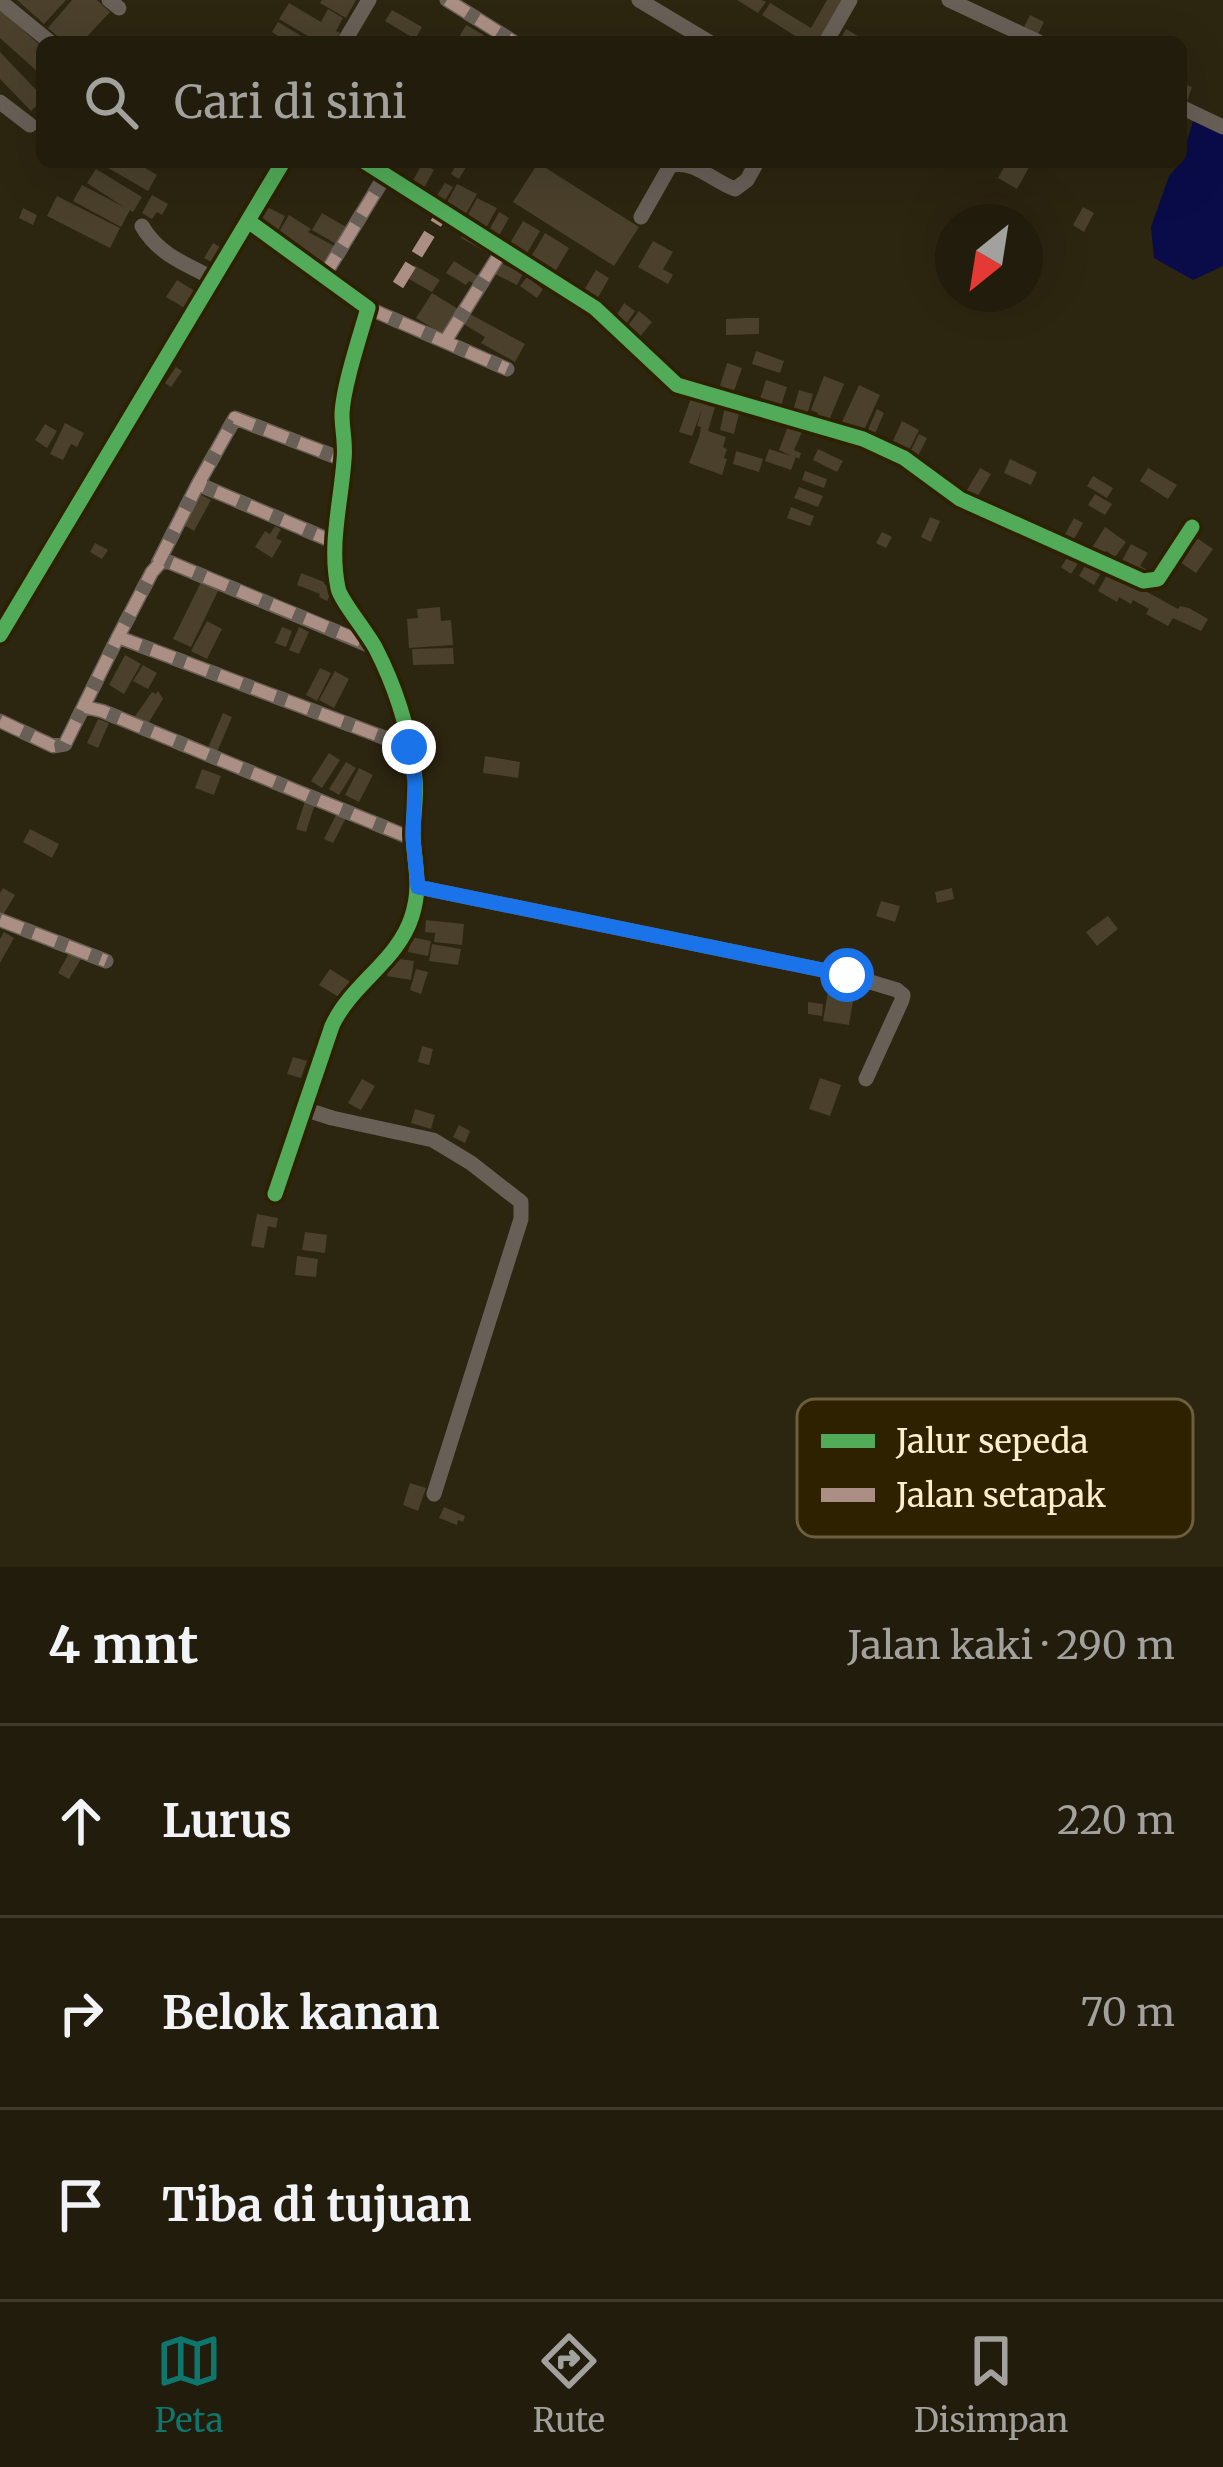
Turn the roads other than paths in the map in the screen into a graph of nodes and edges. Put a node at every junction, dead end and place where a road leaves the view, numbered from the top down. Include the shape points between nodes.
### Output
1 (369, 0) edge
2 (447, 0) edge
3 (639, 0) edge
4 (850, 0) edge
5 (0, 2) edge
6 (956, 2) edge
7 (42, 36) edge
8 (348, 36) edge
9 (504, 36) edge
10 (699, 36) edge
11 (829, 36) edge
12 (1027, 36) edge
13 (0, 102) edge
14 (1187, 110) edge
15 (29, 125) dead end
16 (1223, 127) edge
17 (279, 168) edge
18 (373, 168) edge
19 (669, 168) edge
20 (694, 168) edge
21 (754, 168) edge
22 (385, 176) junction
23 (641, 217) dead end
24 (248, 221) junction
25 (142, 226) dead end
26 (503, 249) junction
27 (324, 276) junction
28 (213, 278) junction
29 (368, 308) junction
30 (446, 340) junction
31 (507, 369) dead end
32 (344, 460) junction
33 (197, 484) junction
34 (1192, 527) dead end
35 (334, 542) junction
36 (158, 563) junction
37 (0, 634) edge
38 (118, 637) junction
39 (375, 648) junction
40 (85, 707) junction
41 (0, 721) edge
42 (409, 747) junction
43 (413, 839) junction
44 (418, 887) junction
45 (0, 920) edge
46 (106, 961) dead end
47 (866, 1078) dead end
48 (304, 1108) junction
49 (275, 1194) dead end
50 (434, 1494) dead end

1 - 8 street
2 - 9 street
3 - 10 street
4 - 11 street
5 - 7 street
6 - 12 street
13 - 15 street
14 - 16 street
17 - 24 street
18 - 22 street
19 - 23 street
20 - 21 street via 735,189
22 - 26 street
22 - 27 street
24 - 27 street
24 - 28 street
25 - 28 street via 161,250
26 - 30 street
26 - 34 street via 602,313 677,385 863,439 959,499 1143,581 1158,579
27 - 29 street
28 - 37 street
29 - 30 street
29 - 32 street via 342,412
30 - 31 street
32 - 33 street via 235,418
32 - 35 street
33 - 35 street
33 - 36 street
35 - 39 street via 338,593
36 - 38 street
36 - 39 street
38 - 40 street
38 - 42 street
39 - 42 street
40 - 41 street via 58,747
40 - 43 street
42 - 43 street
43 - 44 street
44 - 47 street via 897,989 903,995
44 - 48 street via 394,950 340,1009
45 - 46 street
48 - 49 street
48 - 50 street via 434,1140 521,1202

